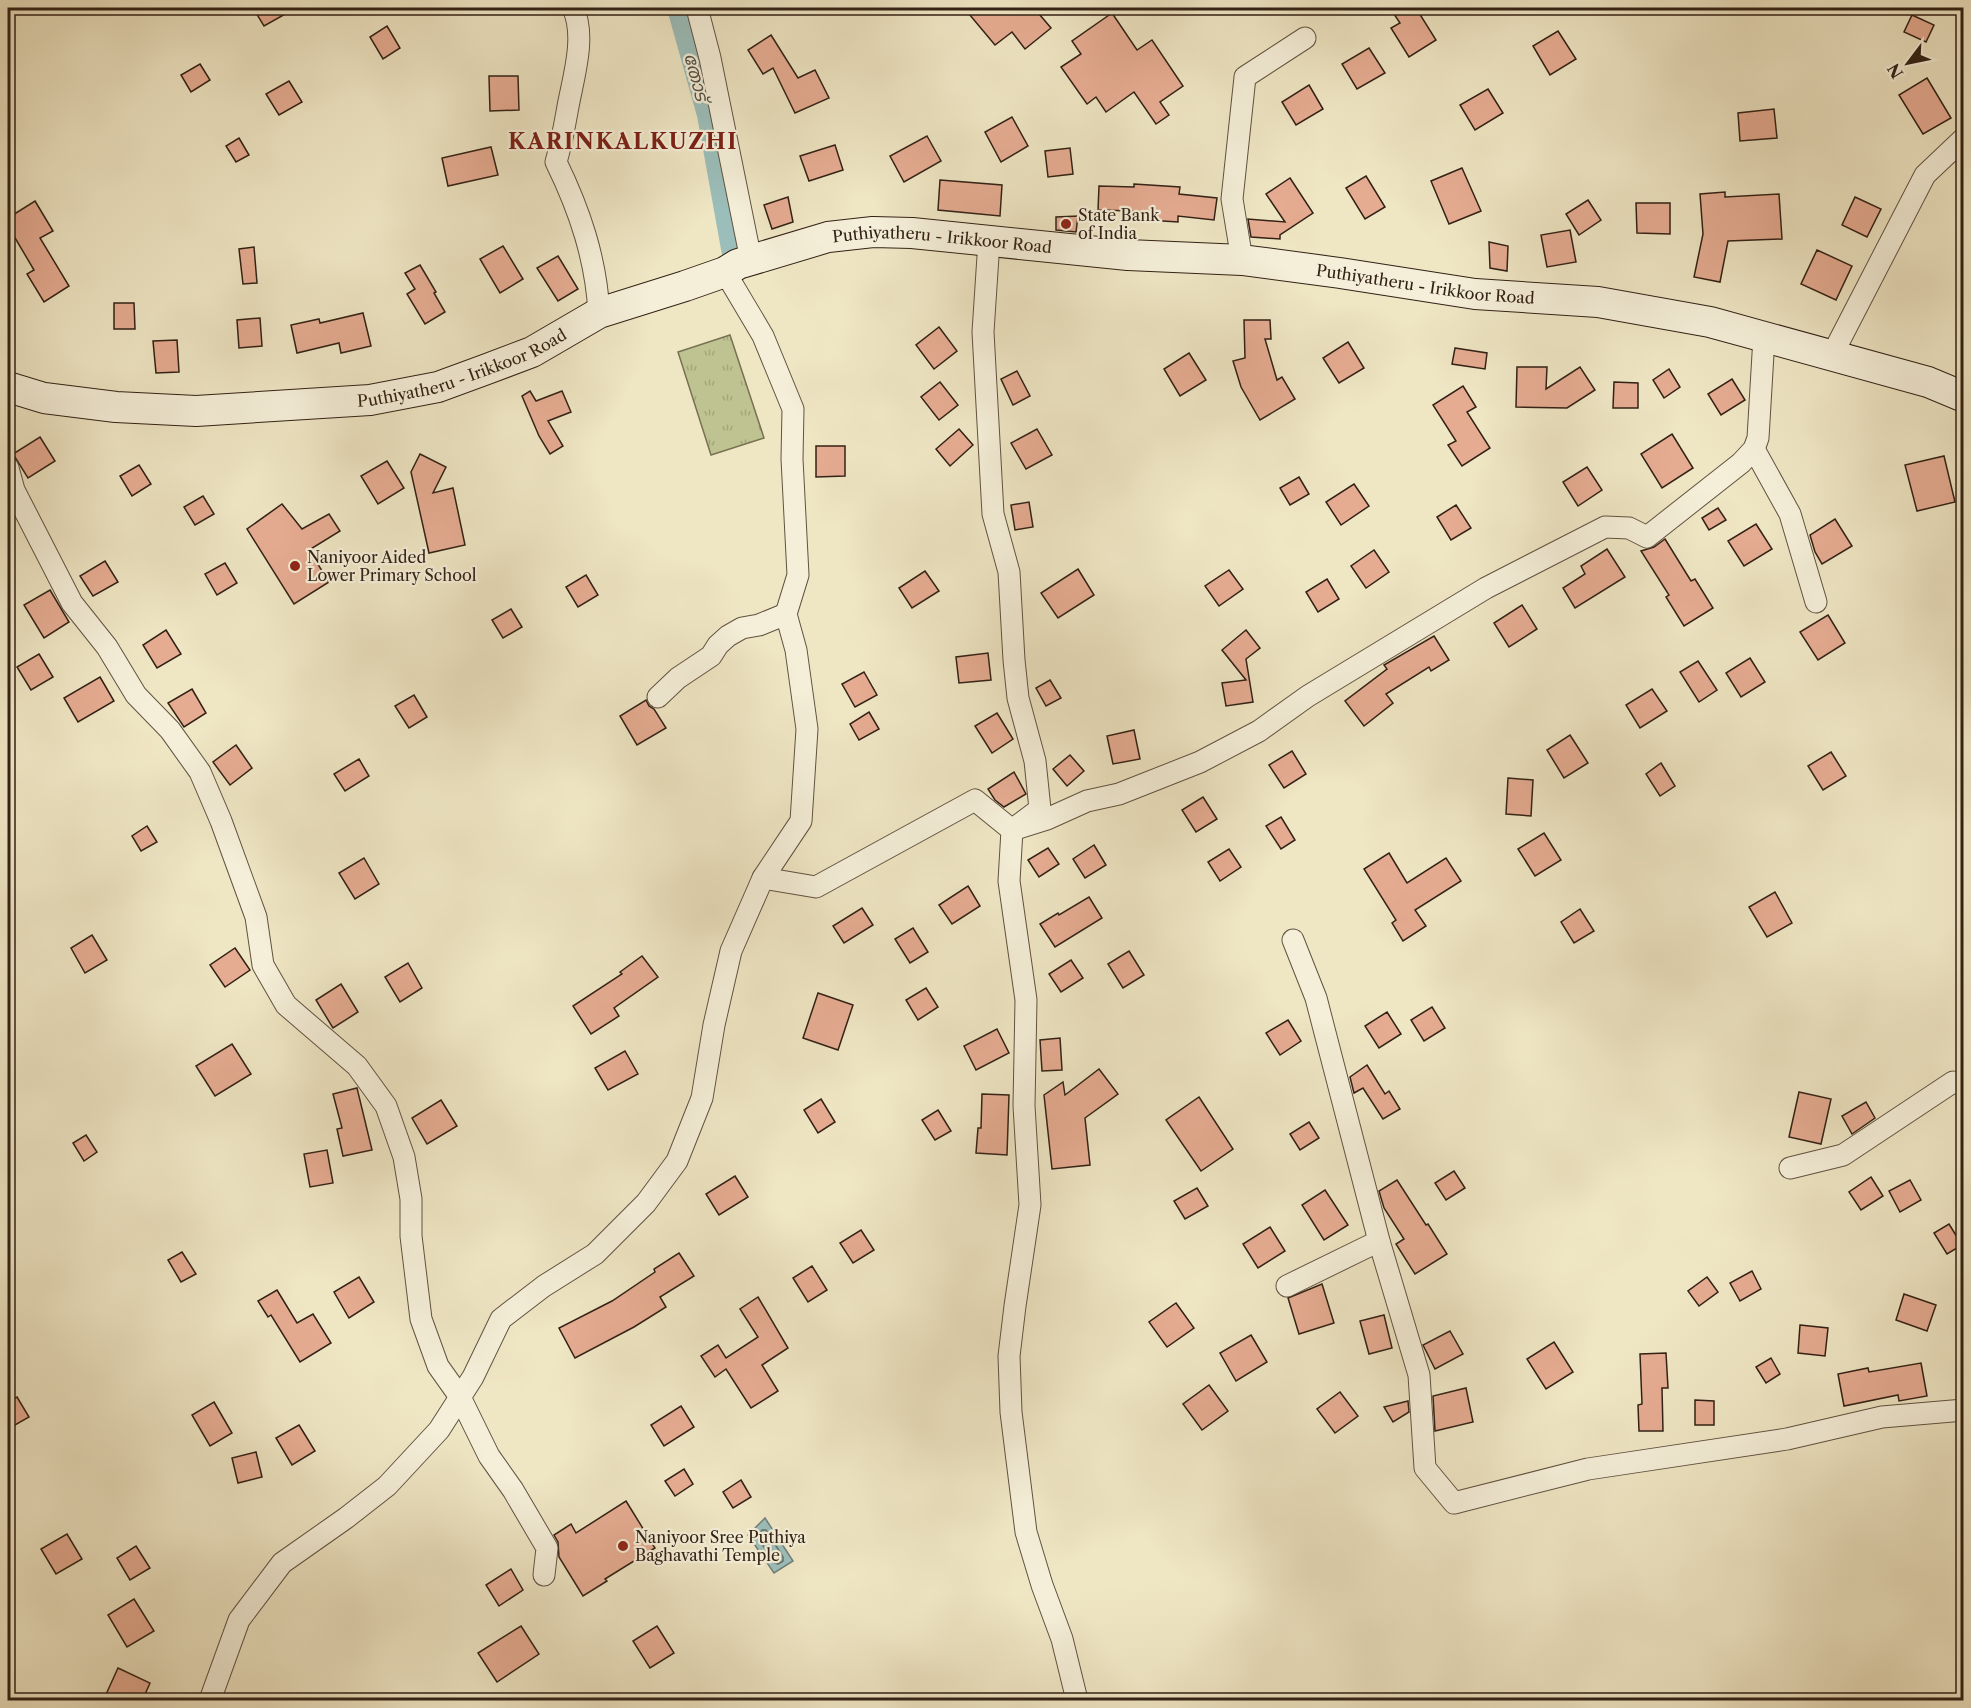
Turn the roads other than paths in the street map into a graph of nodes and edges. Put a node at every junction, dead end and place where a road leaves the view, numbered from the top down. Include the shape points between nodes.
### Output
1 (573, 8) edge
2 (697, 8) edge
3 (1305, 38) dead end
4 (1964, 138) edge
5 (989, 241) junction
6 (1242, 260) junction
7 (738, 266) junction
8 (598, 313) junction
9 (1764, 337) junction
10 (1832, 356) junction
11 (8, 387) edge
12 (1964, 396) edge
13 (1754, 449) junction
14 (8, 468) edge
15 (1816, 602) dead end
16 (786, 614) junction
17 (658, 697) dead end
18 (1012, 830) junction
19 (763, 878) junction
20 (1293, 940) dead end
21 (1964, 1085) edge
22 (1790, 1168) dead end
23 (1379, 1241) junction
24 (1287, 1286) dead end
25 (460, 1397) junction
26 (1964, 1410) edge
27 (544, 1575) dead end
28 (210, 1701) edge
29 (1077, 1701) edge

1 - 8 street via 578,28 576,74 556,162 572,193 591,249
2 - 7 street via 710,57
3 - 6 street via 1245,77 1233,199
4 - 10 street via 1925,175
5 - 6 main road, Puthiyatheru - Irikkoor Road via 1128,255
5 - 7 main road, Puthiyatheru - Irikkoor Road via 873,232 828,237
5 - 18 street via 983,332 993,514 1009,572 1018,698 1035,761 1040,809
6 - 9 main road, Puthiyatheru - Irikkoor Road via 1474,294 1598,302 1710,322
7 - 8 main road, Puthiyatheru - Irikkoor Road
7 - 16 street via 793,409 798,575
8 - 11 main road, Puthiyatheru - Irikkoor Road via 532,352 496,366 438,387 370,400 196,411 44,398
9 - 10 main road, Puthiyatheru - Irikkoor Road
9 - 13 street via 1758,438
10 - 12 main road, Puthiyatheru - Irikkoor Road
13 - 15 street via 1790,514
13 - 18 street via 1647,537 1629,528 1605,527 1451,609 1308,696 1259,731 1200,762
14 - 25 street via 14,489 72,603 107,647 136,695 170,730 200,772 256,917 263,965 286,1005 357,1066 386,1106 404,1157 411,1199 411,1236 421,1319 438,1366
16 - 17 street via 728,636 711,656
16 - 19 street via 796,650 807,729 801,821
18 - 19 street via 975,800 816,887
18 - 29 street via 1009,881 1026,1000 1024,1106 1030,1205 1009,1356 1011,1412 1026,1532 1062,1639
19 - 25 street via 731,951 702,1098 677,1161 646,1203 595,1254 501,1319
20 - 23 street via 1316,998
21 - 22 street via 1953,1082 1843,1155
23 - 24 street
23 - 26 street via 1419,1375 1425,1468 1454,1503 1588,1469 1787,1438 1882,1417
25 - 27 street via 489,1456 547,1548
25 - 28 street via 439,1430 387,1486 282,1563 239,1620

